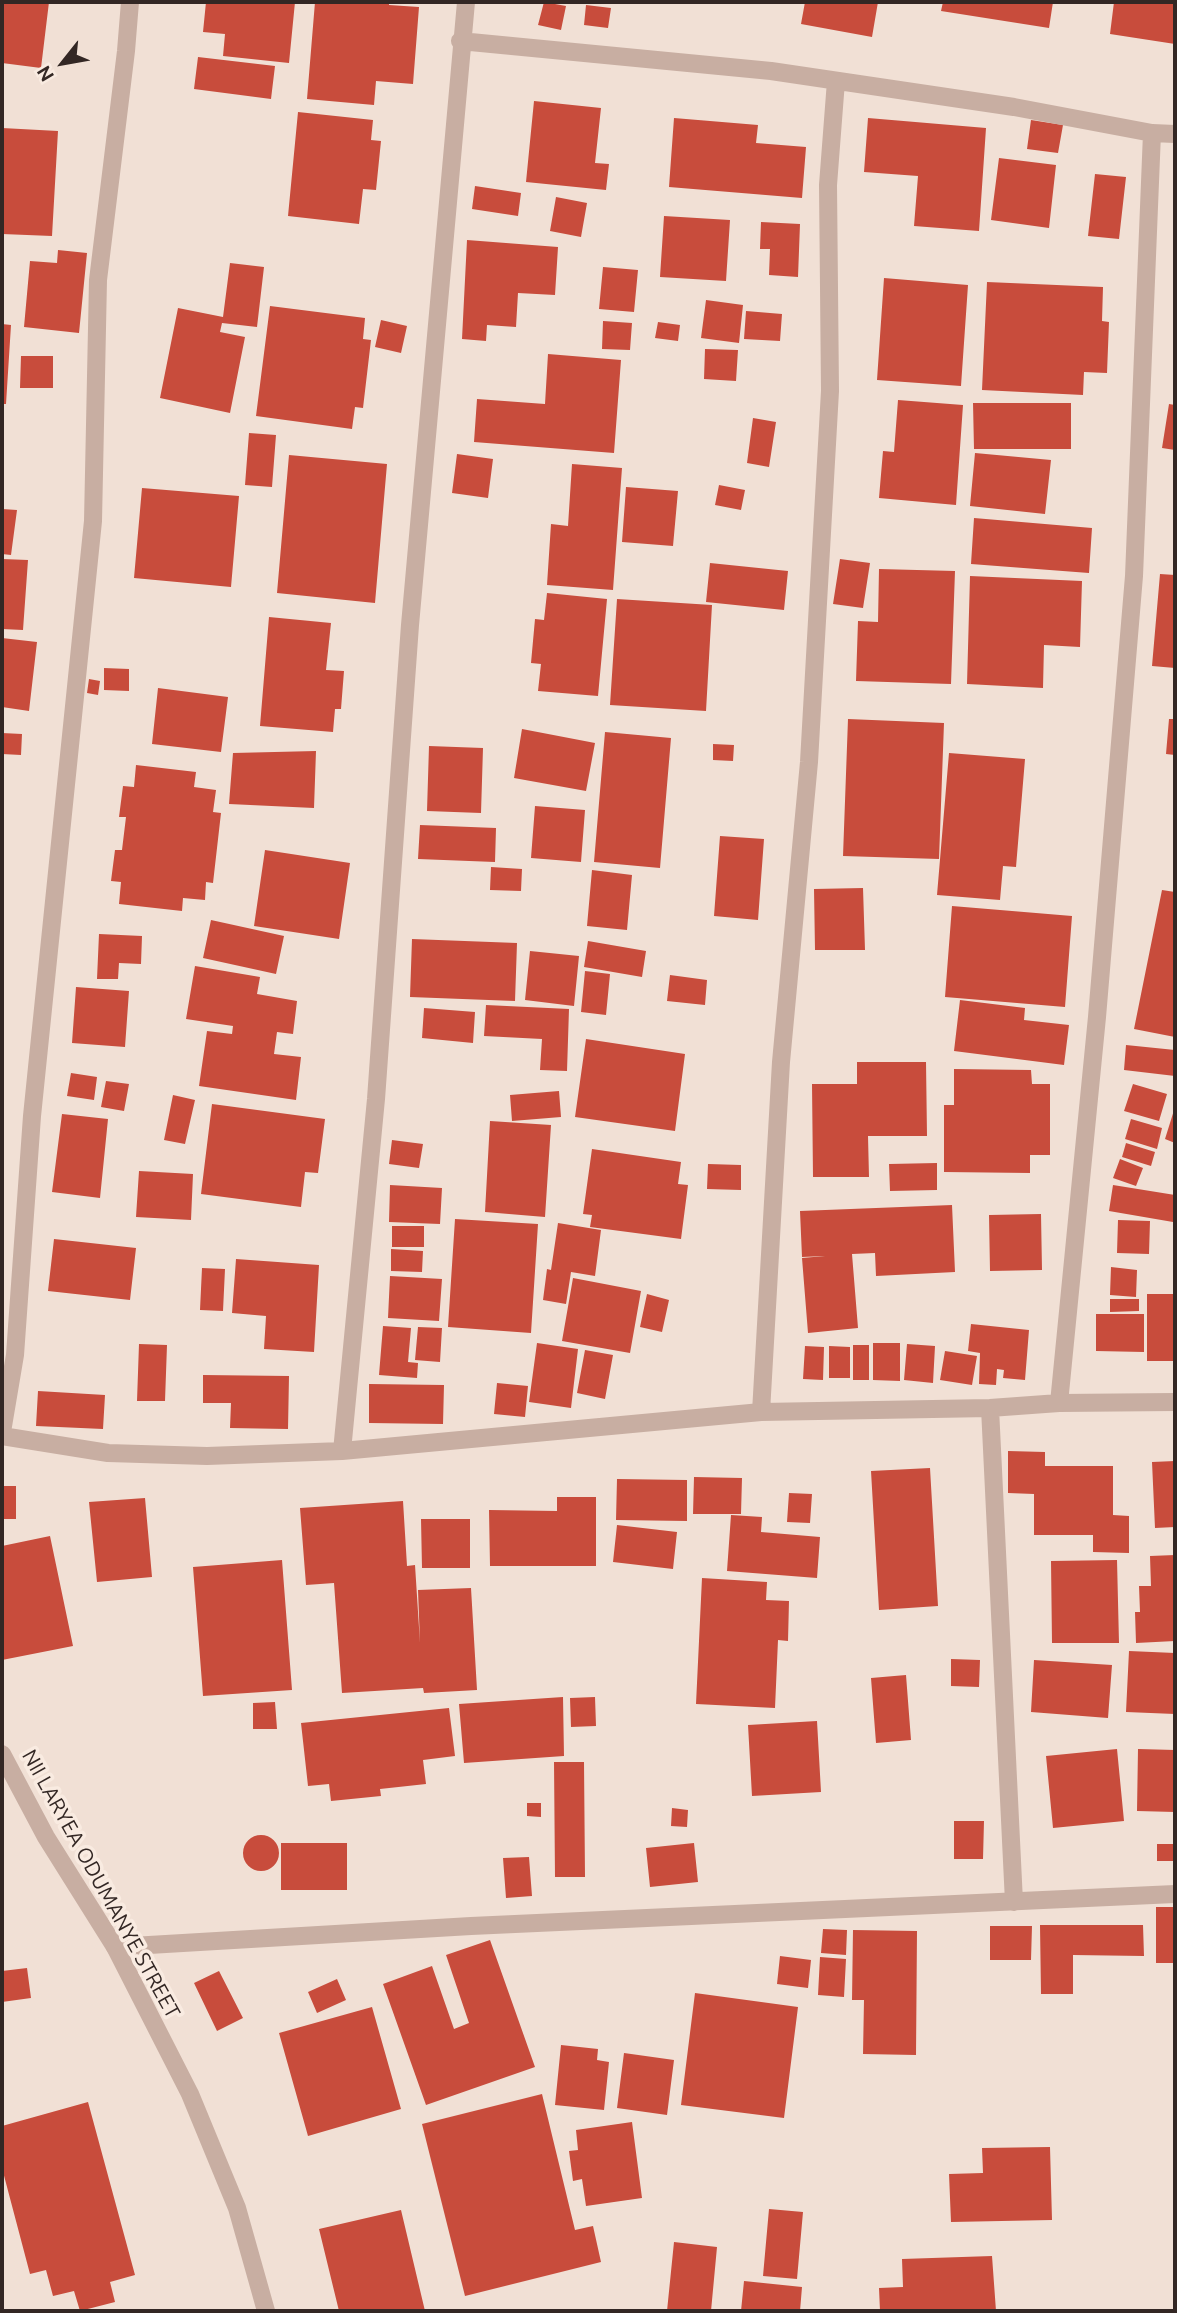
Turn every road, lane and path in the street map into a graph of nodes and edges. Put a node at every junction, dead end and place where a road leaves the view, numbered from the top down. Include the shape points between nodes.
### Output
1 (130, 2) edge
2 (466, 2) edge
3 (460, 41) junction
4 (836, 81) junction
5 (1152, 133) junction
6 (1175, 134) edge
7 (1175, 1402) edge
8 (1059, 1403) junction
9 (990, 1408) junction
10 (761, 1412) junction
11 (2, 1434) edge
12 (342, 1451) junction
13 (2, 1754) edge
14 (1175, 1894) edge
15 (1014, 1902) junction
16 (115, 1947) junction
17 (266, 2311) edge

1 - 11 street via 98,280 93,521 32,1116 15,1355
2 - 3 street
3 - 4 street
3 - 12 street via 410,625 376,1099
4 - 5 street
4 - 10 street via 828,185 830,404 809,762 781,1062
5 - 6 street
5 - 8 street via 1134,576
7 - 8 street
8 - 9 street
9 - 10 street
9 - 15 street
10 - 12 street
11 - 12 street via 108,1453 207,1456
13 - 16 street, NII LARYEA ODUMANYE STREET via 46,1837
14 - 15 street
15 - 16 street
16 - 17 street, NII LARYEA ODUMANYE STREET via 195,2107 237,2208

